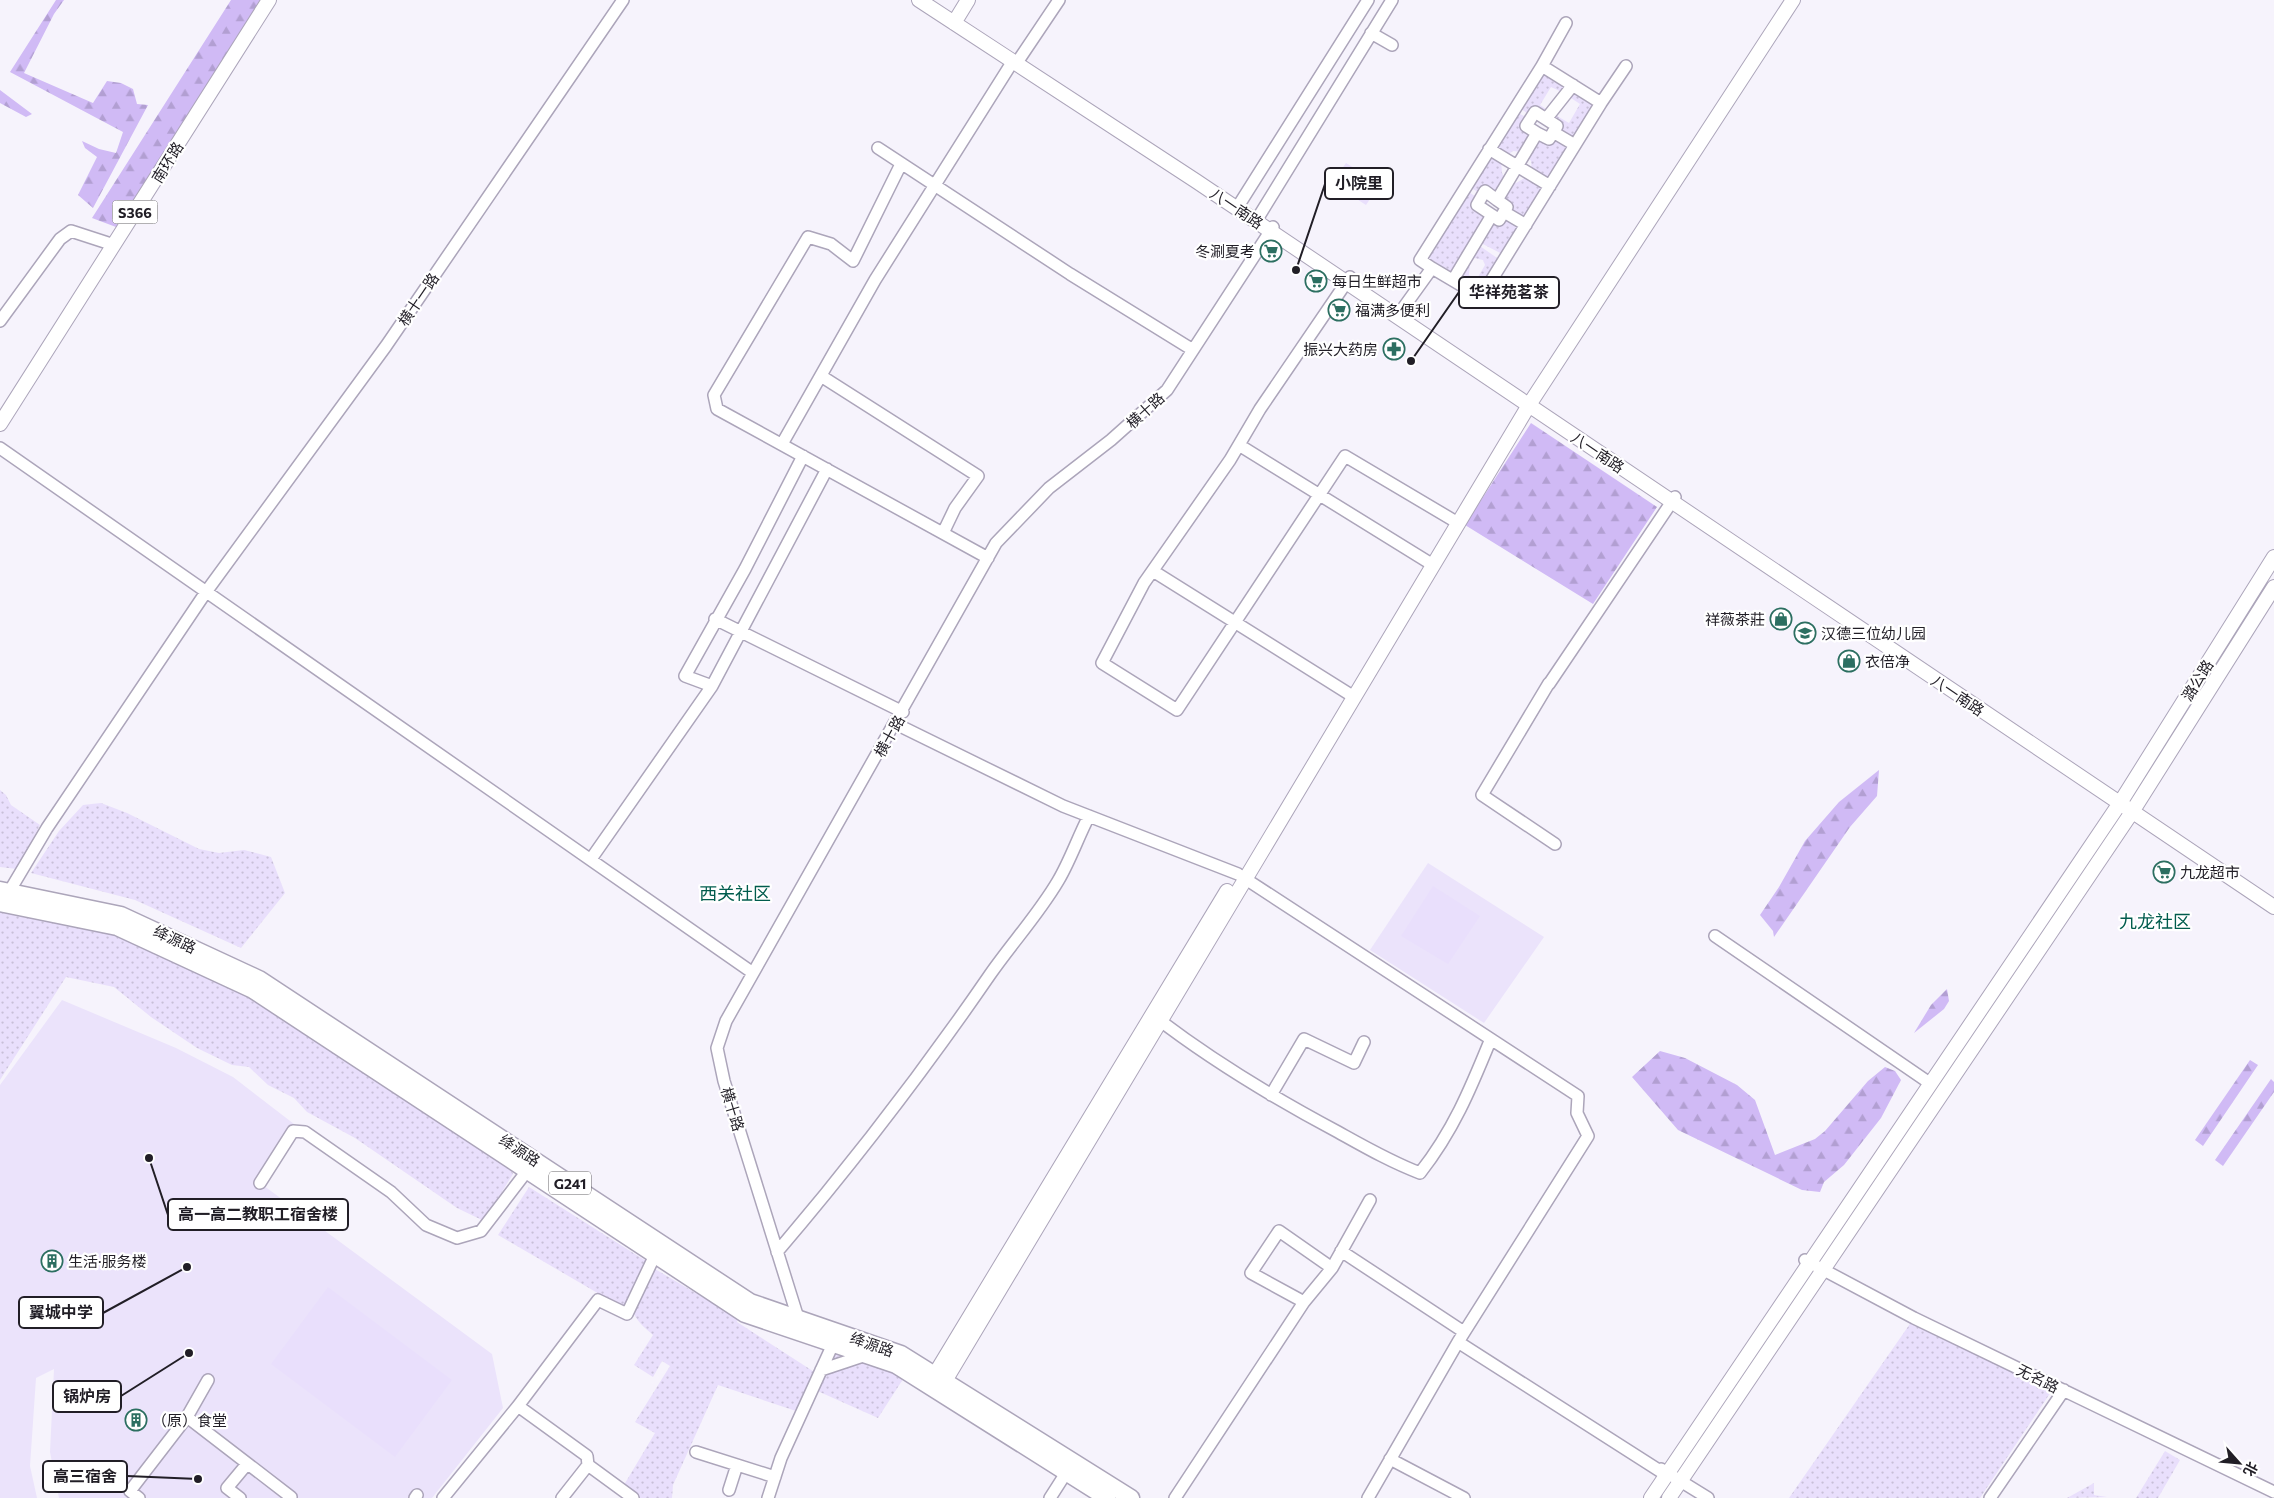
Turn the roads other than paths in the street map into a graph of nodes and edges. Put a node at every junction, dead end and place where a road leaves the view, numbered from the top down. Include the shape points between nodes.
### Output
1 (269, 0) edge
2 (623, 0) edge
3 (919, 0) edge
4 (926, 0) edge
5 (968, 0) edge
6 (1059, 0) edge
7 (1368, 0) edge
8 (1392, 0) edge
9 (1783, 0) edge
10 (1793, 0) edge
11 (940, 7) edge
12 (955, 20) junction
13 (1566, 22) dead end
14 (1372, 33) junction
15 (1392, 45) dead end
16 (1016, 61) junction
17 (1542, 66) junction
18 (1626, 66) dead end
19 (1573, 85) junction
20 (1601, 103) junction
21 (1515, 108) junction
22 (1532, 118) junction
23 (1546, 119) junction
24 (1553, 132) junction
25 (1537, 133) junction
26 (1575, 145) junction
27 (878, 148) dead end
28 (1490, 149) junction
29 (901, 164) junction
30 (1517, 166) junction
31 (934, 185) junction
32 (1550, 186) junction
33 (1465, 188) junction
34 (1481, 198) junction
35 (1497, 200) junction
36 (1238, 206) junction
37 (1504, 212) junction
38 (1492, 216) junction
39 (1257, 219) junction
40 (1526, 224) junction
41 (1272, 229) junction
42 (114, 245) junction
43 (1435, 270) junction
44 (1348, 280) junction
45 (1453, 280) junction
46 (1399, 314) junction
47 (0, 321) edge
48 (1193, 350) junction
49 (821, 376) junction
50 (1527, 401) junction
51 (0, 424) edge
52 (782, 444) junction
53 (1240, 445) junction
54 (0, 448) edge
55 (803, 456) junction
56 (827, 469) junction
57 (1319, 495) junction
58 (1674, 499) junction
59 (1455, 522) junction
60 (943, 533) junction
61 (2274, 557) edge
62 (988, 558) junction
63 (1430, 564) junction
64 (1153, 571) junction
65 (2274, 587) edge
66 (206, 592) junction
67 (715, 619) junction
68 (1235, 623) junction
69 (741, 630) junction
70 (712, 686) junction
71 (1351, 695) junction
72 (903, 712) junction
73 (896, 724) junction
74 (2122, 800) junction
75 (2134, 809) junction
76 (1089, 816) junction
77 (1555, 844) dead end
78 (591, 859) junction
79 (1242, 876) junction
80 (3, 895) edge
81 (2274, 902) edge
82 (2274, 907) edge
83 (1715, 936) dead end
84 (753, 973) junction
85 (1156, 1018) junction
86 (1490, 1041) junction
87 (1364, 1042) dead end
88 (1931, 1084) junction
89 (1271, 1095) junction
90 (527, 1171) junction
91 (260, 1183) dead end
92 (1370, 1200) dead end
93 (1341, 1251) junction
94 (777, 1252) junction
95 (655, 1255) junction
96 (1807, 1262) junction
97 (1332, 1268) junction
98 (1823, 1270) junction
99 (1304, 1302) junction
100 (798, 1318) junction
101 (1461, 1337) junction
102 (833, 1344) junction
103 (866, 1355) junction
104 (821, 1370) junction
105 (208, 1380) dead end
106 (936, 1383) junction
107 (2064, 1390) junction
108 (518, 1406) junction
109 (187, 1418) junction
110 (696, 1452) dead end
111 (1390, 1459) junction
112 (247, 1464) junction
113 (588, 1465) junction
114 (737, 1465) junction
115 (1663, 1471) junction
116 (1066, 1473) junction
117 (775, 1477) junction
118 (1681, 1481) junction
119 (2273, 1488) edge
120 (729, 1490) dead end
121 (291, 1497) edge
122 (138, 1498) edge
123 (240, 1498) edge
124 (443, 1498) edge
125 (562, 1498) edge
126 (633, 1498) edge
127 (768, 1498) edge
128 (1050, 1498) edge
129 (1107, 1498) edge
130 (1131, 1498) edge
131 (1175, 1498) edge
132 (1368, 1498) edge
133 (1464, 1498) edge
134 (1651, 1498) edge
135 (1669, 1498) edge
136 (1708, 1498) edge
137 (1990, 1498) edge

1 - 42 main road, 南环路 / S366
2 - 66 street, 横十一路 via 386,346
3 - 11 main road, 八一南路
4 - 11 main road, 八一南路
5 - 12 main road
6 - 16 street
7 - 36 street
8 - 14 street
9 - 50 main road
10 - 50 main road
11 - 12 main road, 八一南路
12 - 16 main road, 八一南路
13 - 17 street
14 - 15 street
14 - 39 street
16 - 31 street
16 - 36 main road, 八一南路
17 - 19 street
17 - 21 street
18 - 20 street
19 - 20 street
19 - 23 street
20 - 26 street
21 - 22 street
21 - 28 street
22 - 23 street via 1535,112
22 - 25 street via 1526,126
23 - 24 street via 1557,126
24 - 25 street via 1549,140
24 - 26 street
25 - 30 street
26 - 32 street
27 - 29 street
28 - 30 street
28 - 33 street
29 - 31 street
29 - 52 street via 853,261 832,244 808,237 714,395 717,409
30 - 32 street
30 - 35 street
31 - 48 street
31 - 49 street
32 - 40 street
33 - 34 street
33 - 43 street via 1420,260
34 - 35 street via 1485,191
34 - 38 street via 1477,206
35 - 37 street via 1507,207
36 - 39 main road, 八一南路
37 - 38 street via 1499,220
37 - 40 street
38 - 45 street
39 - 41 main road, 八一南路
40 - 45 street via 1481,297
41 - 44 main road, 八一南路
41 - 48 street, 横十路
42 - 47 street via 71,231 60,239
42 - 51 main road, 南环路 / S366
43 - 45 street
43 - 46 street via 1432,268
44 - 46 main road, 八一南路
44 - 53 street via 1260,409
46 - 50 main road, 八一南路
48 - 62 street, 横十路 via 1167,390 1111,440 1049,488 996,543
49 - 52 street
49 - 60 street via 978,476 955,508
50 - 58 main road, 八一南路
50 - 59 main road
52 - 55 street
53 - 57 street
53 - 64 street
54 - 66 street
55 - 56 street
55 - 67 street via 745,569
56 - 60 street
56 - 69 street
57 - 59 street via 1345,456
57 - 63 street
57 - 68 street
58 - 74 main road, 八一南路
58 - 77 street via 1549,683 1482,795
59 - 63 main road
60 - 62 street
61 - 74 main road, 潞公路
62 - 72 street, 横十路
63 - 71 main road
64 - 68 street
64 - 68 street via 1102,663 1160,700 1177,710
65 - 75 main road, 潞公路
66 - 78 street
66 - 80 street, 横十一路
67 - 69 street
67 - 70 street via 685,676
68 - 71 street
69 - 70 street
69 - 72 street
70 - 78 street
71 - 79 main road
72 - 73 street, 横十路
73 - 76 street
73 - 84 street, 横十路
74 - 75 main road, 八一南路
74 - 88 main road, 潞公路
75 - 81 main road, 八一南路
75 - 82 main road, 八一南路
75 - 98 main road, 潞公路
76 - 79 street
76 - 94 street via 1058,880 1022,933 838,1180
78 - 84 street
79 - 85 main road
79 - 86 street
80 - 90 highway, 绛源路 / G241 via 117,927 253,990
80 - 100 highway, 绛源路 / G241 via 121,915 259,979 750,1302
83 - 88 street
84 - 94 street, 横十路 via 726,1021 717,1048 724,1081
85 - 89 street
85 - 106 main road
86 - 89 street via 1465,1103 1440,1147 1420,1173 1391,1161
86 - 101 street via 1578,1096 1577,1114 1588,1136
87 - 89 street via 1354,1063 1304,1039
88 - 96 main road, 潞公路
90 - 91 street via 481,1231 457,1238 426,1225 391,1192 305,1132 293,1131
90 - 95 highway, 绛源路 / G241
92 - 93 street
93 - 97 street
93 - 101 street
94 - 100 street, 横十路
95 - 102 highway, 绛源路 / G241 via 744,1314
95 - 108 street via 627,1314 598,1300
96 - 98 street, 无名路
96 - 115 main road, 潞公路
97 - 99 street
97 - 99 street via 1279,1231 1251,1273
98 - 107 street, 无名路
98 - 118 main road, 潞公路
99 - 131 street
100 - 106 highway, 绛源路 / G241 via 901,1354
101 - 111 street
101 - 115 street
102 - 103 highway, 绛源路 / G241
102 - 104 street
103 - 104 street
103 - 106 highway, 绛源路 / G241
104 - 117 street
105 - 109 street
106 - 116 highway, 绛源路 / G241
106 - 130 highway, 绛源路 / G241
107 - 119 street, 无名路
107 - 137 street
108 - 113 street via 587,1456
108 - 124 street
109 - 112 street
109 - 122 street via 130,1491
110 - 114 street
111 - 132 street
111 - 133 street
112 - 121 street
112 - 123 street via 227,1488
113 - 125 street
113 - 126 street
114 - 117 street
114 - 120 street
115 - 118 street
115 - 134 main road, 潞公路
116 - 128 street
116 - 129 highway, 绛源路 / G241
117 - 127 street
118 - 135 main road, 潞公路
118 - 136 street

